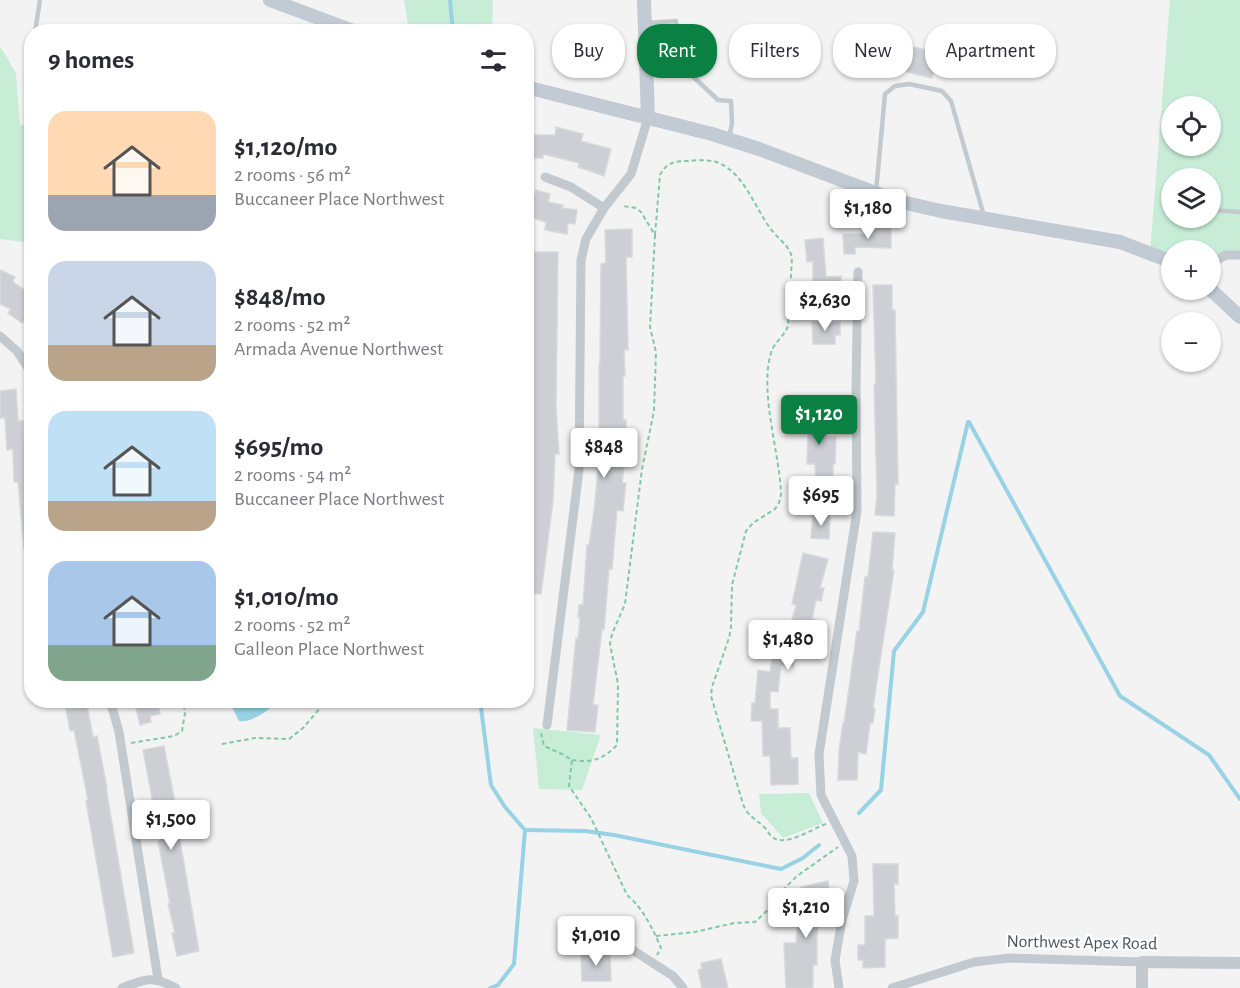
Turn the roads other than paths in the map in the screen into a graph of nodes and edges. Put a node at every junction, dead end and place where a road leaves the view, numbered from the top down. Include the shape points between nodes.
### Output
1 (40, 0) edge
2 (270, 0) edge
3 (644, 0) edge
4 (645, 23) junction
5 (36, 24) edge
6 (334, 24) edge
7 (534, 89) edge
8 (648, 118) junction
9 (728, 139) junction
10 (545, 177) dead end
11 (876, 193) junction
12 (604, 208) junction
13 (1221, 211) edge
14 (1240, 212) edge
15 (985, 218) junction
16 (1240, 255) edge
17 (1161, 258) edge
18 (1221, 258) edge
19 (858, 272) dead end
20 (1221, 299) edge
21 (1240, 317) edge
22 (0, 336) edge
23 (24, 362) edge
24 (112, 708) edge
25 (547, 725) road end
26 (631, 949) dead end
27 (1142, 962) junction
28 (1240, 963) edge
29 (158, 979) junction
30 (896, 987) edge
31 (122, 988) edge
32 (176, 988) edge
33 (682, 988) edge
34 (839, 988) edge
35 (1142, 988) edge

1 - 5 lane
2 - 6 main road
3 - 4 main road
4 - 8 main road
4 - 9 lane via 676,21 677,57 683,67 718,100 731,100
7 - 8 main road
8 - 9 main road
8 - 12 street via 631,174
9 - 11 main road
10 - 12 street via 571,187
11 - 15 main road via 916,206
11 - 15 lane via 885,94 895,86 909,84 942,91 951,101
12 - 25 street via 586,239 581,260 579,470
13 - 14 lane
15 - 17 main road via 1120,242
16 - 18 street
19 - 34 street via 858,511 819,754 821,795 852,856 854,881 835,960
20 - 21 main road
22 - 23 street
24 - 29 street
26 - 33 street via 673,976
27 - 28 street, Northwest Apex Road
27 - 30 street, Northwest Apex Road via 1010,958 974,962
27 - 35 street
29 - 31 street
29 - 32 street

